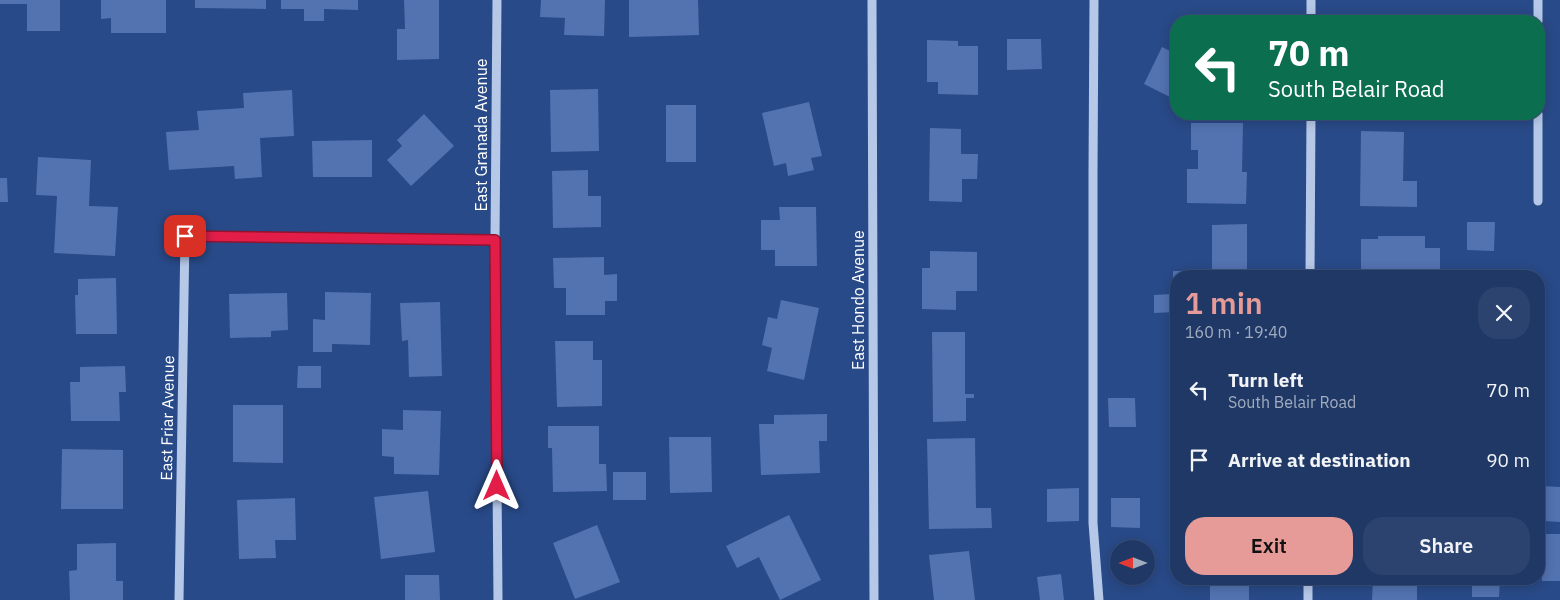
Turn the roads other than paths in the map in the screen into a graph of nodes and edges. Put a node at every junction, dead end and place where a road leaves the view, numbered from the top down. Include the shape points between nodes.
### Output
1 (497, 0) edge
2 (872, 0) edge
3 (1094, 0) edge
4 (1311, 0) edge
5 (1538, 0) edge
6 (1311, 15) edge
7 (1538, 15) edge
8 (1311, 120) edge
9 (1538, 120) edge
10 (1538, 200) dead end
11 (495, 240) junction
12 (1310, 270) edge
13 (1308, 585) edge
14 (179, 600) edge
15 (498, 600) edge
16 (874, 600) edge
17 (1099, 600) edge
18 (1308, 600) edge

1 - 11 street, East Granada Avenue
2 - 16 street, East Hondo Avenue
3 - 17 street via 1093,523
4 - 6 street
5 - 7 street
8 - 12 street
9 - 10 street
11 - 14 street, East Friar Avenue via 185,236
11 - 15 street, East Granada Avenue
13 - 18 street

